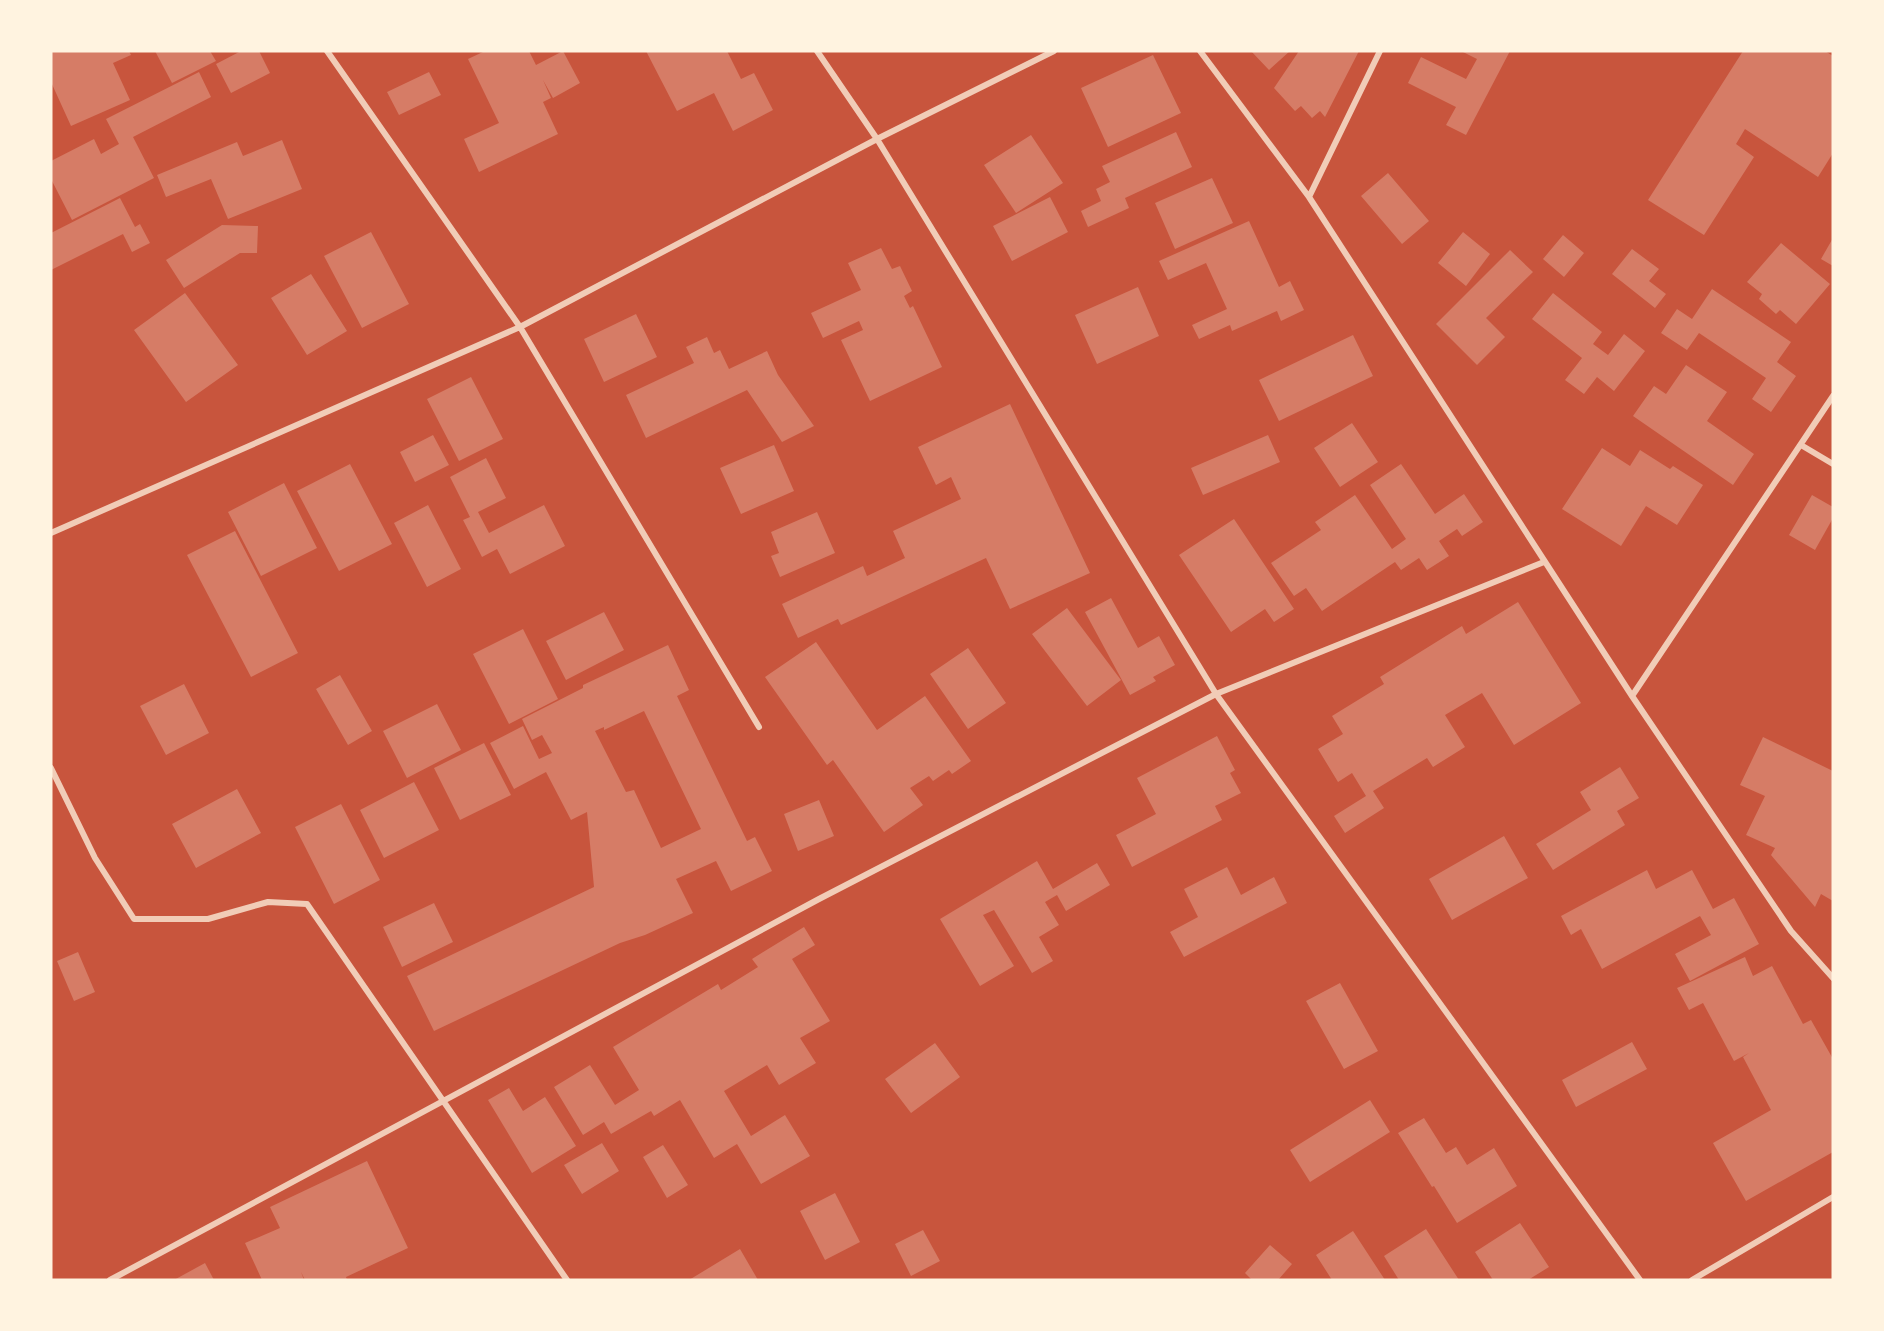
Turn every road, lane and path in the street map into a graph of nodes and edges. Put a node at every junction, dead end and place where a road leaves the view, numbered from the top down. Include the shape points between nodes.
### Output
1 (327, 51) edge
2 (817, 51) edge
3 (1054, 51) edge
4 (1200, 51) edge
5 (1380, 51) edge
6 (877, 140) junction
7 (1309, 197) junction
8 (520, 327) junction
9 (1833, 396) edge
10 (1800, 445) junction
11 (1833, 464) edge
12 (51, 533) edge
13 (1544, 562) junction
14 (1216, 694) junction
15 (1632, 696) junction
16 (759, 727) dead end
17 (51, 768) edge
18 (1833, 978) edge
19 (445, 1102) junction
20 (1833, 1197) edge
21 (110, 1280) edge
22 (567, 1280) edge
23 (1640, 1280) edge
24 (1692, 1280) edge

1 - 8 street
2 - 6 street
3 - 6 street
4 - 7 street
5 - 7 street
6 - 8 street
6 - 14 street
7 - 13 street
8 - 12 street
8 - 16 street
9 - 10 street
10 - 11 street
10 - 15 street
13 - 14 street
13 - 15 street
14 - 19 street via 819,899
14 - 23 street
15 - 18 street via 1791,931
17 - 19 street via 95,858 134,919 208,919 268,902 307,904
19 - 21 street
19 - 22 street
20 - 24 street

